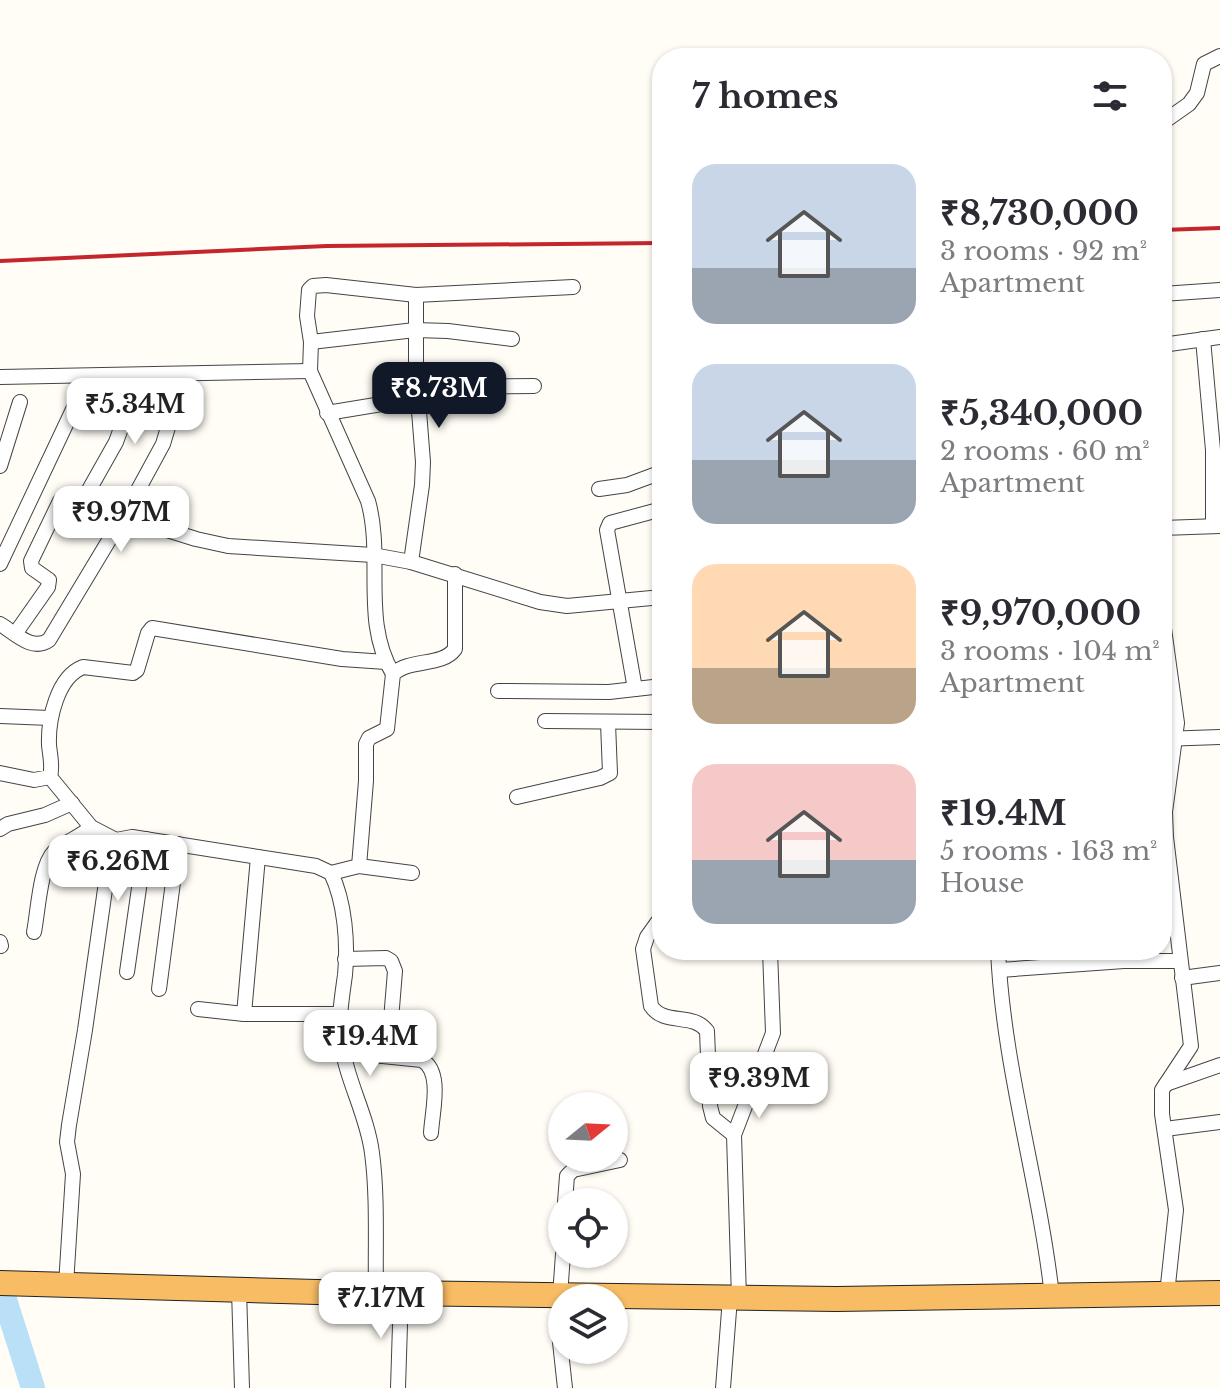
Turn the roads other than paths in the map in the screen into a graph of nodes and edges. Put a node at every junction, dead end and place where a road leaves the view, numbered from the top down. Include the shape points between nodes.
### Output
1 (1220, 56) edge
2 (1172, 116) edge
3 (573, 287) dead end
4 (1220, 290) edge
5 (1172, 293) edge
6 (416, 295) junction
7 (415, 330) junction
8 (1220, 337) edge
9 (512, 339) dead end
10 (1203, 339) junction
11 (311, 342) junction
12 (1172, 344) edge
13 (310, 371) junction
14 (131, 376) junction
15 (170, 376) junction
16 (0, 377) edge
17 (534, 386) dead end
18 (77, 401) dead end
19 (20, 402) dead end
20 (418, 405) junction
21 (327, 413) junction
22 (0, 462) edge
23 (652, 476) edge
24 (599, 489) dead end
25 (85, 497) junction
26 (126, 512) junction
27 (652, 512) edge
28 (1216, 526) edge
29 (1172, 528) edge
30 (373, 555) junction
31 (411, 562) junction
32 (0, 564) edge
33 (455, 574) junction
34 (652, 598) edge
35 (620, 601) junction
36 (0, 624) edge
37 (15, 634) junction
38 (389, 668) junction
39 (1172, 680) edge
40 (652, 687) edge
41 (635, 689) junction
42 (498, 691) dead end
43 (0, 716) edge
44 (50, 718) junction
45 (545, 721) dead end
46 (652, 722) edge
47 (1172, 722) edge
48 (608, 723) junction
49 (1220, 737) edge
50 (1172, 739) edge
51 (0, 773) edge
52 (50, 777) junction
53 (517, 797) dead end
54 (72, 803) junction
55 (91, 827) junction
56 (0, 829) edge
57 (146, 839) junction
58 (116, 840) junction
59 (178, 844) junction
60 (258, 857) junction
61 (359, 866) junction
62 (331, 873) junction
63 (412, 873) dead end
64 (652, 930) edge
65 (34, 932) dead end
66 (1172, 936) edge
67 (345, 959) junction
68 (770, 960) edge
69 (999, 960) edge
70 (1179, 961) junction
71 (1000, 970) junction
72 (127, 972) dead end
73 (1220, 973) edge
74 (1182, 978) junction
75 (159, 989) dead end
76 (198, 1009) dead end
77 (244, 1014) junction
78 (339, 1014) junction
79 (391, 1020) dead end
80 (343, 1052) junction
81 (1220, 1065) edge
82 (1166, 1084) junction
83 (1220, 1122) edge
84 (1165, 1129) junction
85 (431, 1133) dead end
86 (734, 1135) junction
87 (0, 1283) edge
88 (66, 1285) junction
89 (239, 1290) junction
90 (376, 1293) junction
91 (401, 1293) junction
92 (1220, 1293) edge
93 (1167, 1294) junction
94 (548, 1296) edge
95 (1052, 1296) junction
96 (628, 1297) edge
97 (735, 1298) junction
98 (561, 1364) edge
99 (242, 1388) edge
100 (398, 1388) edge
101 (565, 1388) edge
102 (723, 1388) edge

1 - 2 street via 1204,64 1197,93
3 - 6 street
4 - 5 street
6 - 7 street
6 - 11 street via 313,286 307,298
7 - 9 street
7 - 11 street
7 - 20 street
8 - 10 street
10 - 12 street
10 - 28 street
11 - 13 street
13 - 15 street
13 - 21 street
14 - 15 street
14 - 16 street
14 - 25 street via 116,442
15 - 26 street via 163,444
17 - 20 street via 443,387
18 - 32 street
19 - 22 street
20 - 21 street
20 - 31 street via 422,485
21 - 30 street via 368,501
23 - 24 street
25 - 26 street
25 - 37 street via 71,494 60,501 31,561 49,584
26 - 30 street via 164,529 228,546
26 - 37 street via 49,640 31,644
27 - 35 street via 610,523 607,530
28 - 29 street
30 - 31 street
30 - 38 street via 380,648
31 - 33 street
33 - 35 street via 502,592 567,606
33 - 38 street via 455,649 447,657
34 - 35 street
35 - 41 street
36 - 37 street
38 - 44 street via 152,628 137,670 76,670
38 - 61 street via 387,729 366,744
39 - 47 street
40 - 41 street
41 - 42 street
43 - 44 street
44 - 52 street
45 - 48 street
46 - 48 street
48 - 53 street via 610,773
49 - 50 street
51 - 52 street via 34,780
52 - 54 street
54 - 55 street
54 - 56 street
55 - 58 street
55 - 65 street via 51,855
57 - 58 street
57 - 59 street
57 - 72 street
58 - 88 street via 67,1142 73,1174
59 - 60 street
59 - 75 street
60 - 62 street
60 - 77 street
61 - 62 street
61 - 63 street
62 - 67 street via 338,888
64 - 86 street via 643,949 651,1006 655,1013 696,1022 707,1031 713,1118
66 - 70 street
67 - 78 street
67 - 79 street via 391,961
68 - 86 street via 773,1033
69 - 71 street
70 - 71 street
70 - 74 street
71 - 95 street
73 - 74 street
74 - 82 street via 1191,1046
76 - 77 street
77 - 78 street
78 - 80 street
80 - 85 street via 429,1064 434,1086
80 - 90 street via 372,1154
81 - 82 street
82 - 84 street via 1161,1099
83 - 84 street
84 - 93 street via 1176,1210
86 - 97 street
87 - 88 highway
88 - 89 highway
89 - 90 highway
89 - 99 street
90 - 91 highway
91 - 94 highway
91 - 100 street
92 - 93 highway
93 - 95 highway
95 - 97 highway
96 - 97 highway
97 - 102 street
98 - 101 street

